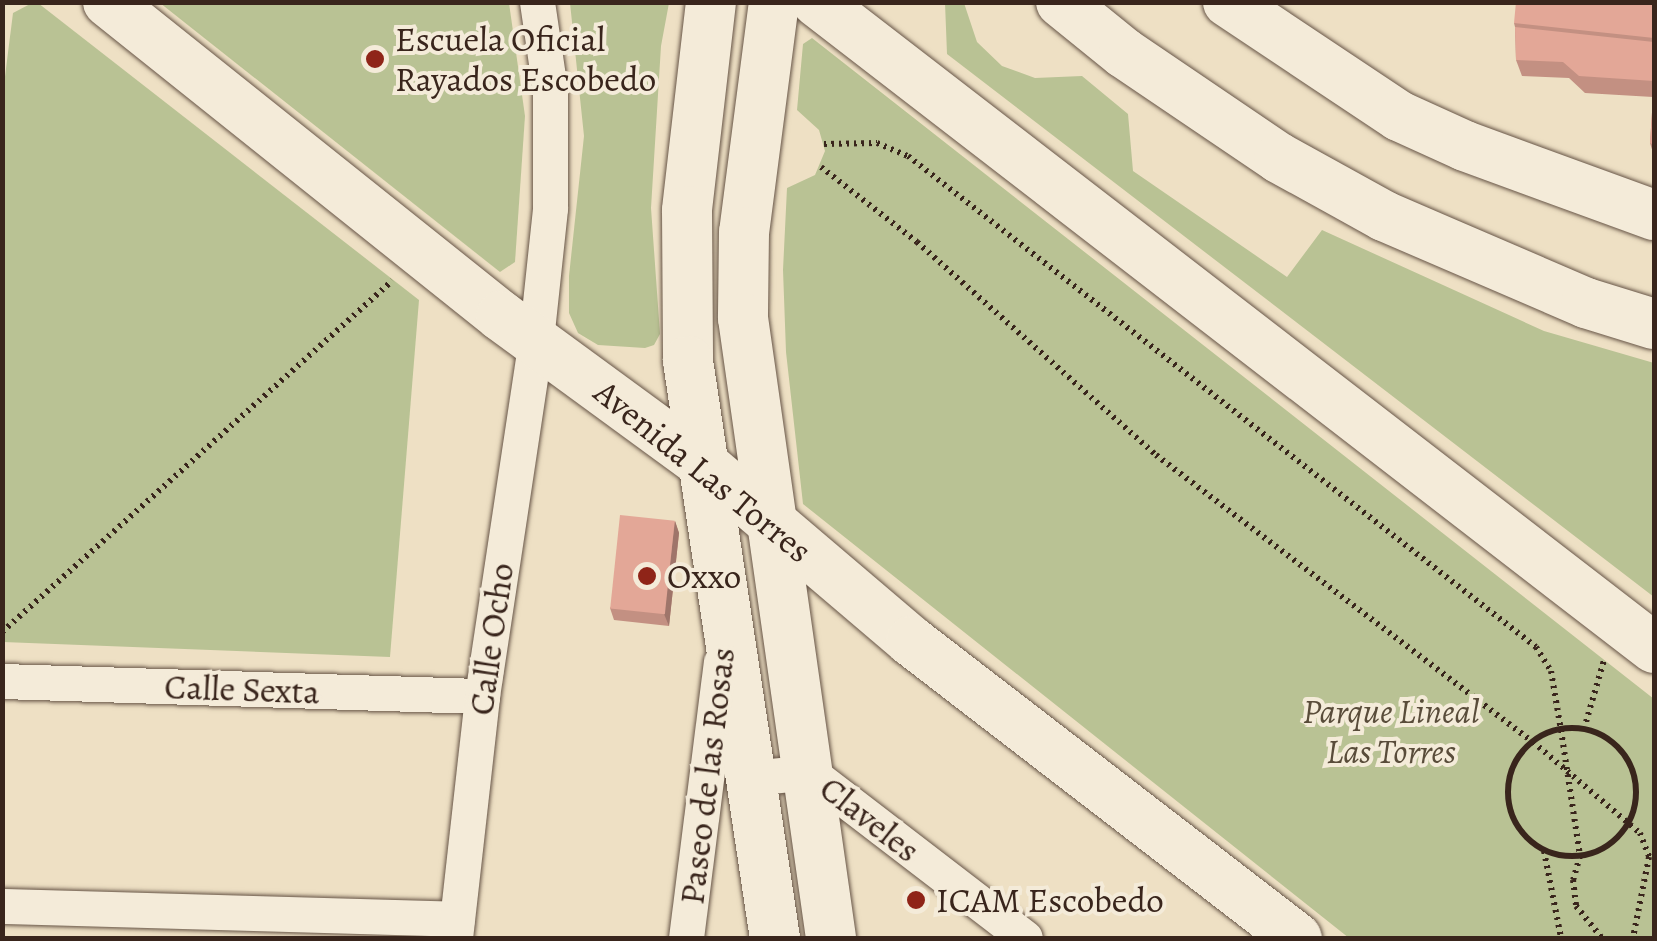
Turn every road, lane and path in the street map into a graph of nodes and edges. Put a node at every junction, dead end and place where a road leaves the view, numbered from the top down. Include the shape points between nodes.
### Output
1 (108, 2) edge
2 (537, 2) edge
3 (712, 2) edge
4 (774, 2) edge
5 (817, 2) edge
6 (1061, 2) edge
7 (1228, 2) edge
8 (824, 144) dead end
9 (821, 167) dead end
10 (1654, 215) edge
11 (393, 280) dead end
12 (1654, 324) edge
13 (536, 340) junction
14 (702, 463) junction
15 (769, 519) junction
16 (727, 614) junction
17 (2, 632) edge
18 (1641, 638) edge
19 (2, 682) edge
20 (482, 696) junction
21 (1561, 730) junction
22 (1584, 730) junction
23 (1533, 742) junction
24 (1567, 770) junction
25 (809, 772) junction
26 (751, 778) junction
27 (1628, 823) junction
28 (1544, 850) junction
29 (1580, 856) junction
30 (2, 906) edge
31 (456, 928) edge
32 (686, 938) edge
33 (775, 938) edge
34 (832, 938) edge
35 (1025, 938) edge
36 (1297, 938) edge
37 (1561, 938) edge
38 (1602, 938) edge
39 (1633, 938) edge

1 - 13 street, Avenida Las Torres
2 - 13 street, Calle Ocho via 553,132
3 - 14 street via 685,256 688,361
4 - 15 street via 742,278
5 - 18 street
6 - 12 street via 1279,158 1384,216 1586,303
7 - 10 street via 1399,116
8 - 21 path via 876,144 908,156 1536,647 1551,671
9 - 23 path via 917,242 1156,455
11 - 17 path
13 - 14 street, Avenida Las Torres
13 - 20 street, Calle Ocho
14 - 15 street, Avenida Las Torres
14 - 16 street
15 - 25 street
15 - 36 street, Avenida Las Torres via 911,641
16 - 26 street
16 - 32 street, Paseo de las Rosas
18 - 22 path via 1598,674
19 - 20 street, Calle Sexta
20 - 31 street, Calle Ocho
21 - 22 path
21 - 23 path
21 - 24 path
22 - 27 path via 1612,742 1631,766 1636,799
23 - 24 path
23 - 28 path via 1511,771 1508,800 1521,832
24 - 27 path
24 - 29 path
25 - 26 street, Claveles
25 - 34 street
25 - 35 street, Claveles
26 - 33 street
27 - 29 path via 1612,842
27 - 39 path via 1649,850
28 - 29 path
28 - 37 path
29 - 38 path via 1572,880 1576,906
30 - 31 street

